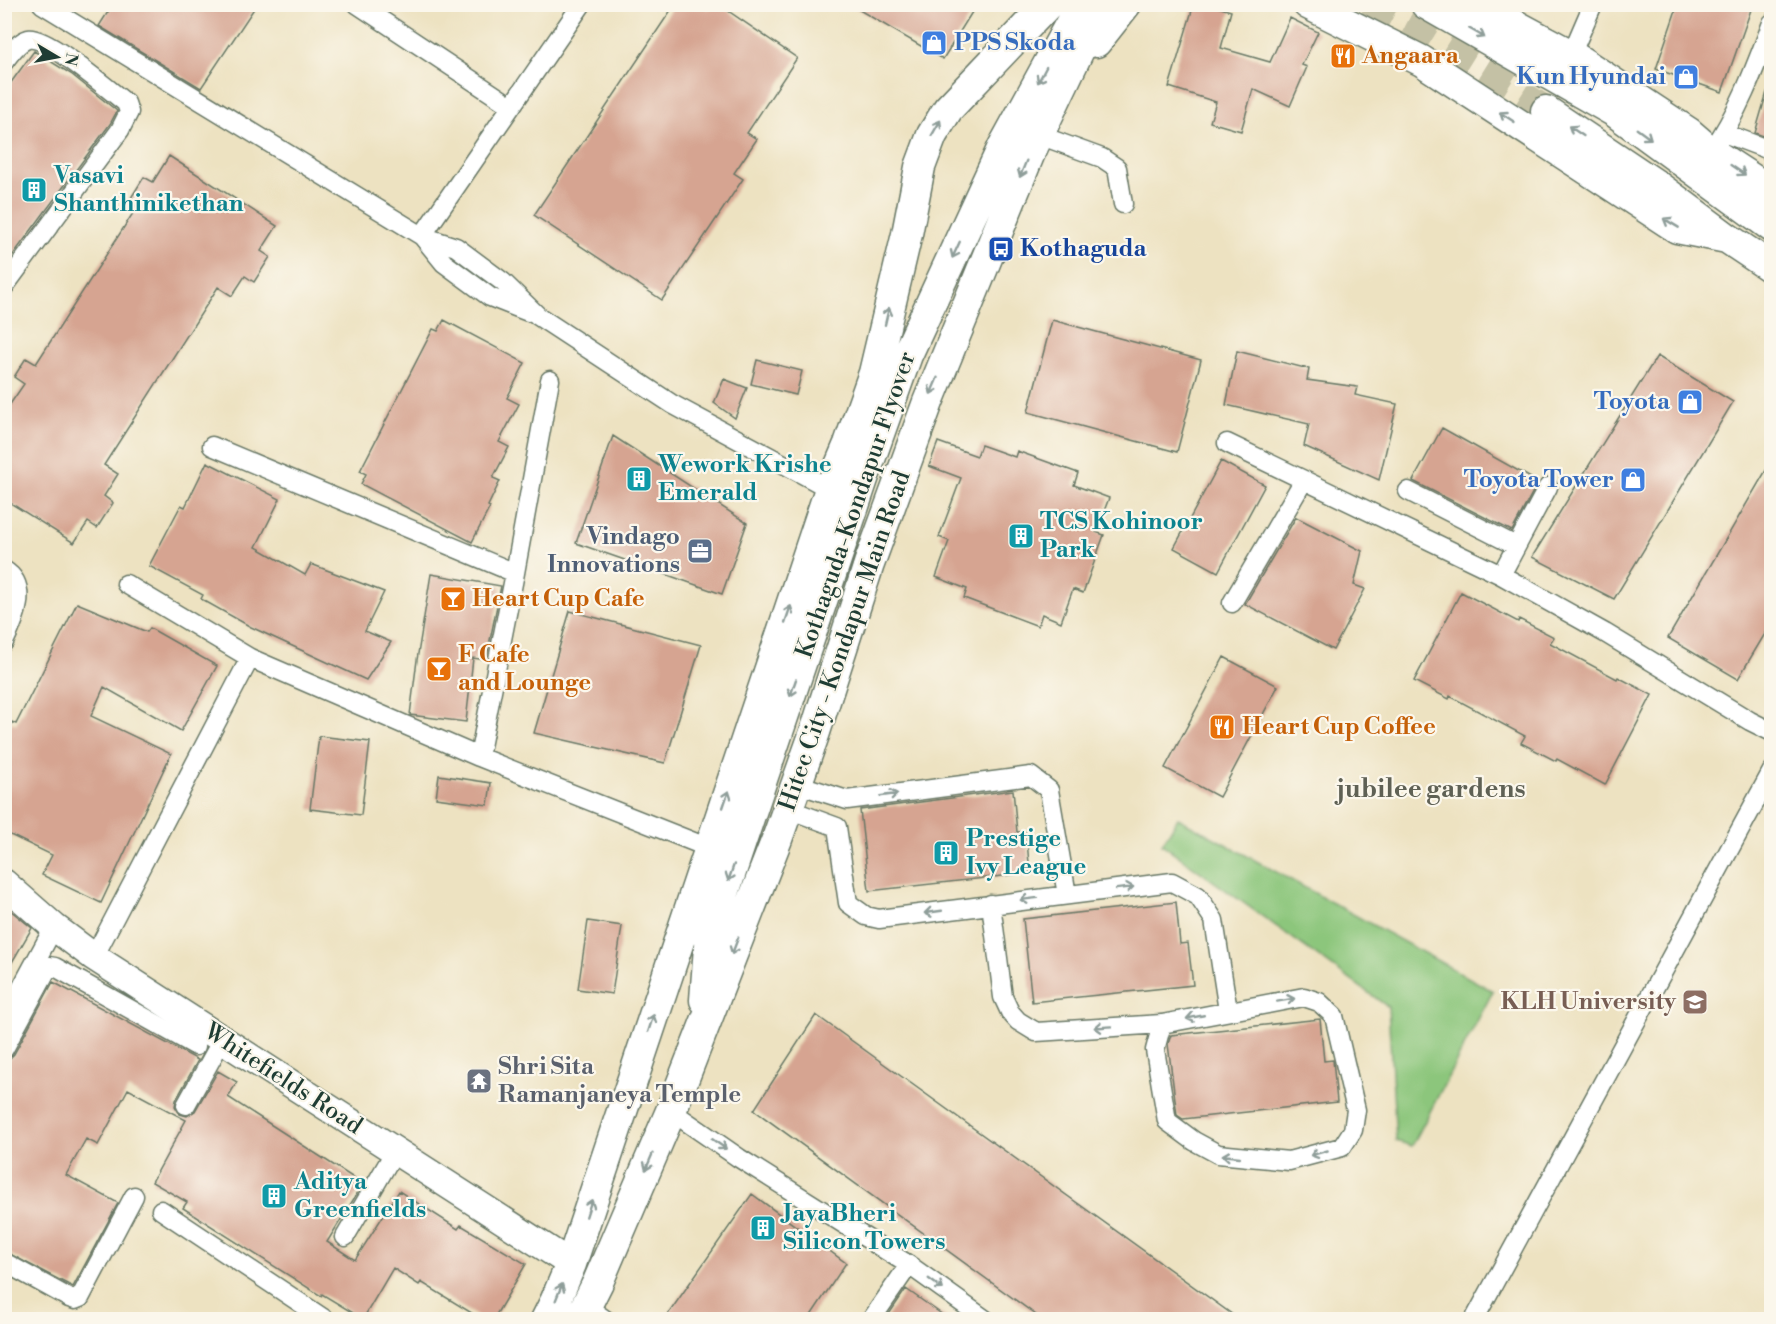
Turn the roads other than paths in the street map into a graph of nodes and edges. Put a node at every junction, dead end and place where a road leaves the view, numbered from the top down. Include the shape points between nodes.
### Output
1 (42, 4) edge
2 (357, 4) edge
3 (1079, 4) edge
4 (1101, 4) edge
5 (1126, 4) edge
6 (1308, 4) edge
7 (1426, 4) edge
8 (1476, 4) edge
9 (1593, 4) edge
10 (579, 6) edge
11 (1043, 7) edge
12 (1772, 23) edge
13 (1570, 56) junction
14 (4, 62) edge
15 (1066, 79) junction
16 (511, 106) junction
17 (1546, 111) tunnel mouth
18 (1039, 135) junction
19 (1717, 142) junction
20 (1772, 151) edge
21 (1772, 192) edge
22 (1123, 204) dead end
23 (1772, 227) edge
24 (422, 236) junction
25 (1727, 238) junction
26 (1772, 268) edge
27 (4, 287) edge
28 (550, 380) dead end
29 (1227, 443) dead end
30 (212, 446) dead end
31 (1304, 480) junction
32 (1548, 488) dead end
33 (830, 489) junction
34 (1408, 491) dead end
35 (1516, 546) junction
36 (4, 570) edge
37 (515, 573) junction
38 (1501, 575) junction
39 (126, 584) dead end
40 (1232, 603) dead end
41 (4, 642) edge
42 (250, 657) junction
43 (1772, 732) edge
44 (479, 757) junction
45 (1772, 771) edge
46 (800, 799) junction
47 (847, 800) junction
48 (837, 828) junction
49 (709, 848) junction
50 (4, 883) edge
51 (1067, 895) junction
52 (991, 904) junction
53 (54, 927) junction
54 (93, 957) junction
55 (1228, 1011) junction
56 (4, 1020) edge
57 (1162, 1024) junction
58 (703, 1030) junction
59 (222, 1040) junction
60 (196, 1046) dead end
61 (4, 1049) edge
62 (186, 1105) dead end
63 (671, 1111) junction
64 (395, 1151) junction
65 (134, 1196) dead end
66 (160, 1210) dead end
67 (345, 1237) dead end
68 (4, 1262) edge
69 (571, 1264) junction
70 (909, 1265) junction
71 (592, 1307) edge
72 (326, 1320) edge
73 (546, 1320) edge
74 (871, 1320) edge
75 (986, 1320) edge
76 (1474, 1320) edge

1 - 24 street
2 - 16 street
3 -> 58 main road, Kothaguda-Kondapur Flyover via 1003,147 907,355 710,934
4 - 15 main road, Hitec City - Kondapur Main Road
5 - 15 main road
25 -> 6 main road via 1677,228 1422,61
7 -> 23 main road via 1615,112
8 - 13 main road
9 - 13 street
10 - 16 street
33 -> 11 main road via 874,373 920,167 932,135 948,109
12 - 19 street via 1750,82
13 - 19 main road via 1689,134
14 - 27 street via 27,39 38,39 117,96 129,112 120,130
15 - 18 main road, Hitec City - Kondapur Main Road
16 - 24 street
25 -> 17 main road
18 - 22 street via 1102,158 1117,168
18 -> 46 main road, Hitec City - Kondapur Main Road via 928,402 869,564 819,720
19 - 20 street
19 -> 21 main road
24 - 33 street via 456,247 503,282 538,316 672,404
25 - 26 main road
28 - 37 street
29 - 31 street
30 - 37 street
31 - 38 street
31 - 40 street
32 - 35 street
49 -> 33 main road
34 - 35 street
35 - 38 street
36 - 41 street via 12,574 19,591 16,618
37 - 44 street
38 - 43 street
39 - 42 street
42 - 44 street
42 - 54 street
44 - 49 street
45 - 76 street
46 - 47 street
46 - 48 street
46 -> 58 main road, Hitec City - Kondapur Main Road
47 - 48 street
47 -> 51 street via 1031,776 1049,790
52 -> 48 street via 879,919 866,916 848,903
69 -> 49 main road
50 - 53 street, Whitefields Road
51 -> 52 street
51 -> 55 street via 1172,882 1198,896 1214,920
57 -> 52 street via 1036,1032 1018,1021 1004,997
53 - 54 street, Whitefields Road
53 - 56 street
54 - 59 street, Whitefields Road
55 -> 57 street
55 -> 57 street via 1304,997 1319,1002 1334,1016 1356,1110 1353,1130 1342,1147 1289,1161 1218,1155 1194,1141 1167,1122 1155,1050
58 - 63 main road, Hitec City - Kondapur Main Road
59 - 62 street
59 - 64 street, Whitefields Road
60 - 61 street via 49,966
63 -> 70 street
63 -> 71 main road, Hitec City - Kondapur Main Road
64 - 67 street
64 - 69 street, Whitefields Road
65 - 68 street via 80,1298 69,1298
66 - 72 street
73 -> 69 main road
70 - 74 street
70 -> 75 street

